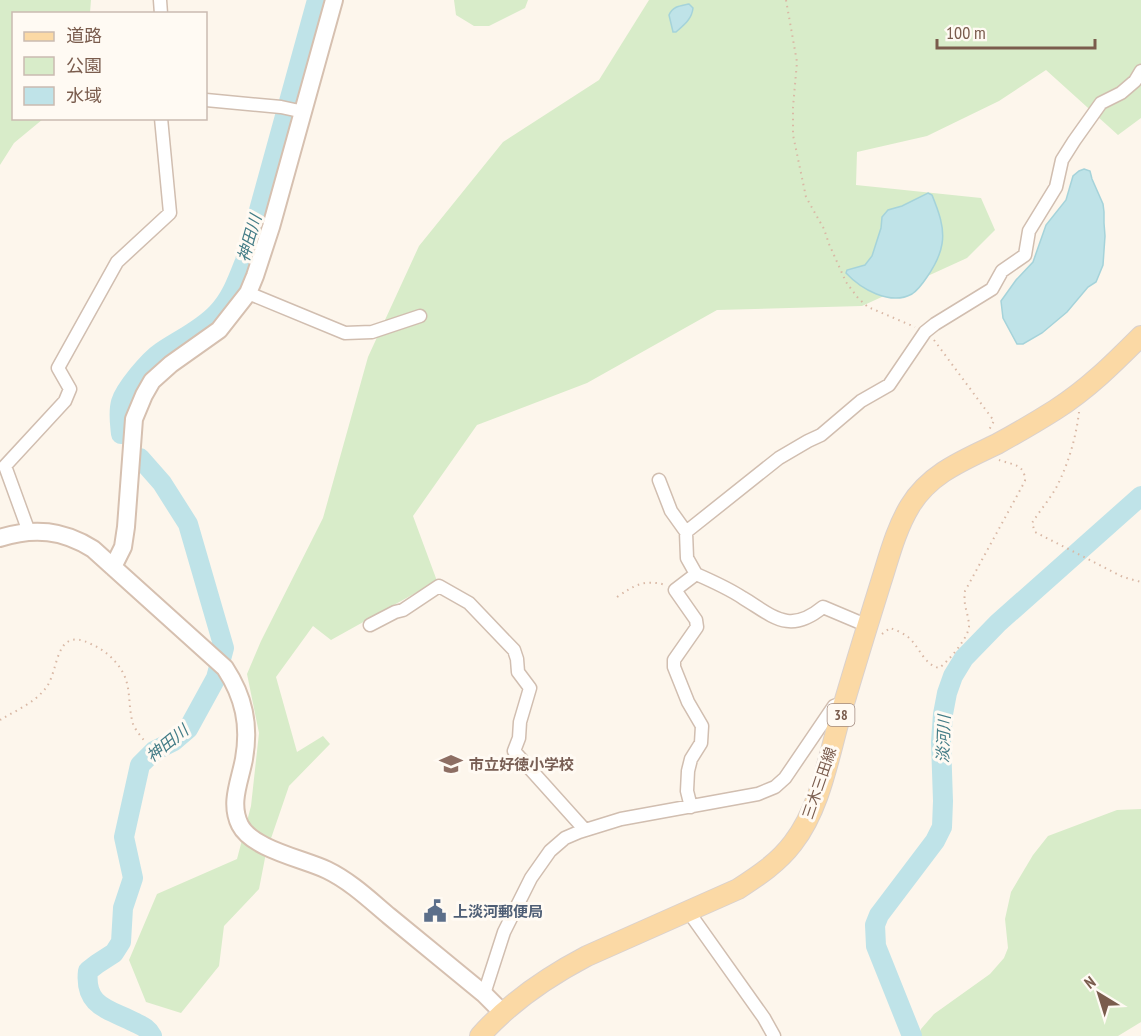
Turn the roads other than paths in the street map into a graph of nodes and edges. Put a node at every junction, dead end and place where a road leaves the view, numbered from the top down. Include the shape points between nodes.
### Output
1 (334, 0) edge
2 (1141, 71) edge
3 (207, 100) edge
4 (293, 110) junction
5 (161, 120) edge
6 (249, 293) junction
7 (420, 315) dead end
8 (1141, 336) edge
9 (659, 480) dead end
10 (29, 531) junction
11 (686, 532) junction
12 (0, 538) edge
13 (113, 567) junction
14 (696, 574) junction
15 (370, 624) dead end
16 (874, 631) junction
17 (845, 702) junction
18 (691, 807) junction
19 (585, 830) junction
20 (688, 911) junction
21 (484, 994) junction
22 (502, 1012) junction
23 (480, 1036) edge
24 (774, 1036) edge

1 - 4 street
2 - 11 street via 1121,93 1101,103 1074,141 1062,160 1056,187 1029,231 1025,255 1002,271 992,289 925,332 889,386 861,401 821,435 779,458
3 - 4 street
4 - 6 street via 271,227
5 - 10 street via 170,213 117,262 58,368 70,389 65,401 4,466
6 - 7 street via 345,333 372,332
6 - 13 street via 219,330 171,364 152,381 144,395 134,419 123,547
8 - 16 main road, 三木三田線 / 38 via 1083,391 1026,428 942,471 924,488 909,506 891,553
9 - 11 street via 671,512
10 - 12 street
10 - 13 street via 58,533 81,541
11 - 14 street via 687,558
13 - 21 street via 225,668 235,683 247,725 236,791 235,810 240,826 259,844 328,870 356,889
14 - 16 street via 727,588 773,618 799,621 823,607
14 - 18 street via 675,590 697,627 674,660 688,702 702,726 701,743 688,771
15 - 19 street via 403,610 438,586 469,603 514,650 518,672 530,688 514,751
16 - 17 main road, 三木三田線 / 38
17 - 18 street via 834,706 775,787
17 - 20 main road, 三木三田線 / 38 via 819,790 794,842 759,876
18 - 19 street via 621,819
19 - 21 street via 550,850 531,878 504,932
20 - 22 main road, 三木三田線 / 38 via 562,968
20 - 24 street
21 - 22 street
22 - 23 main road, 三木三田線 / 38

